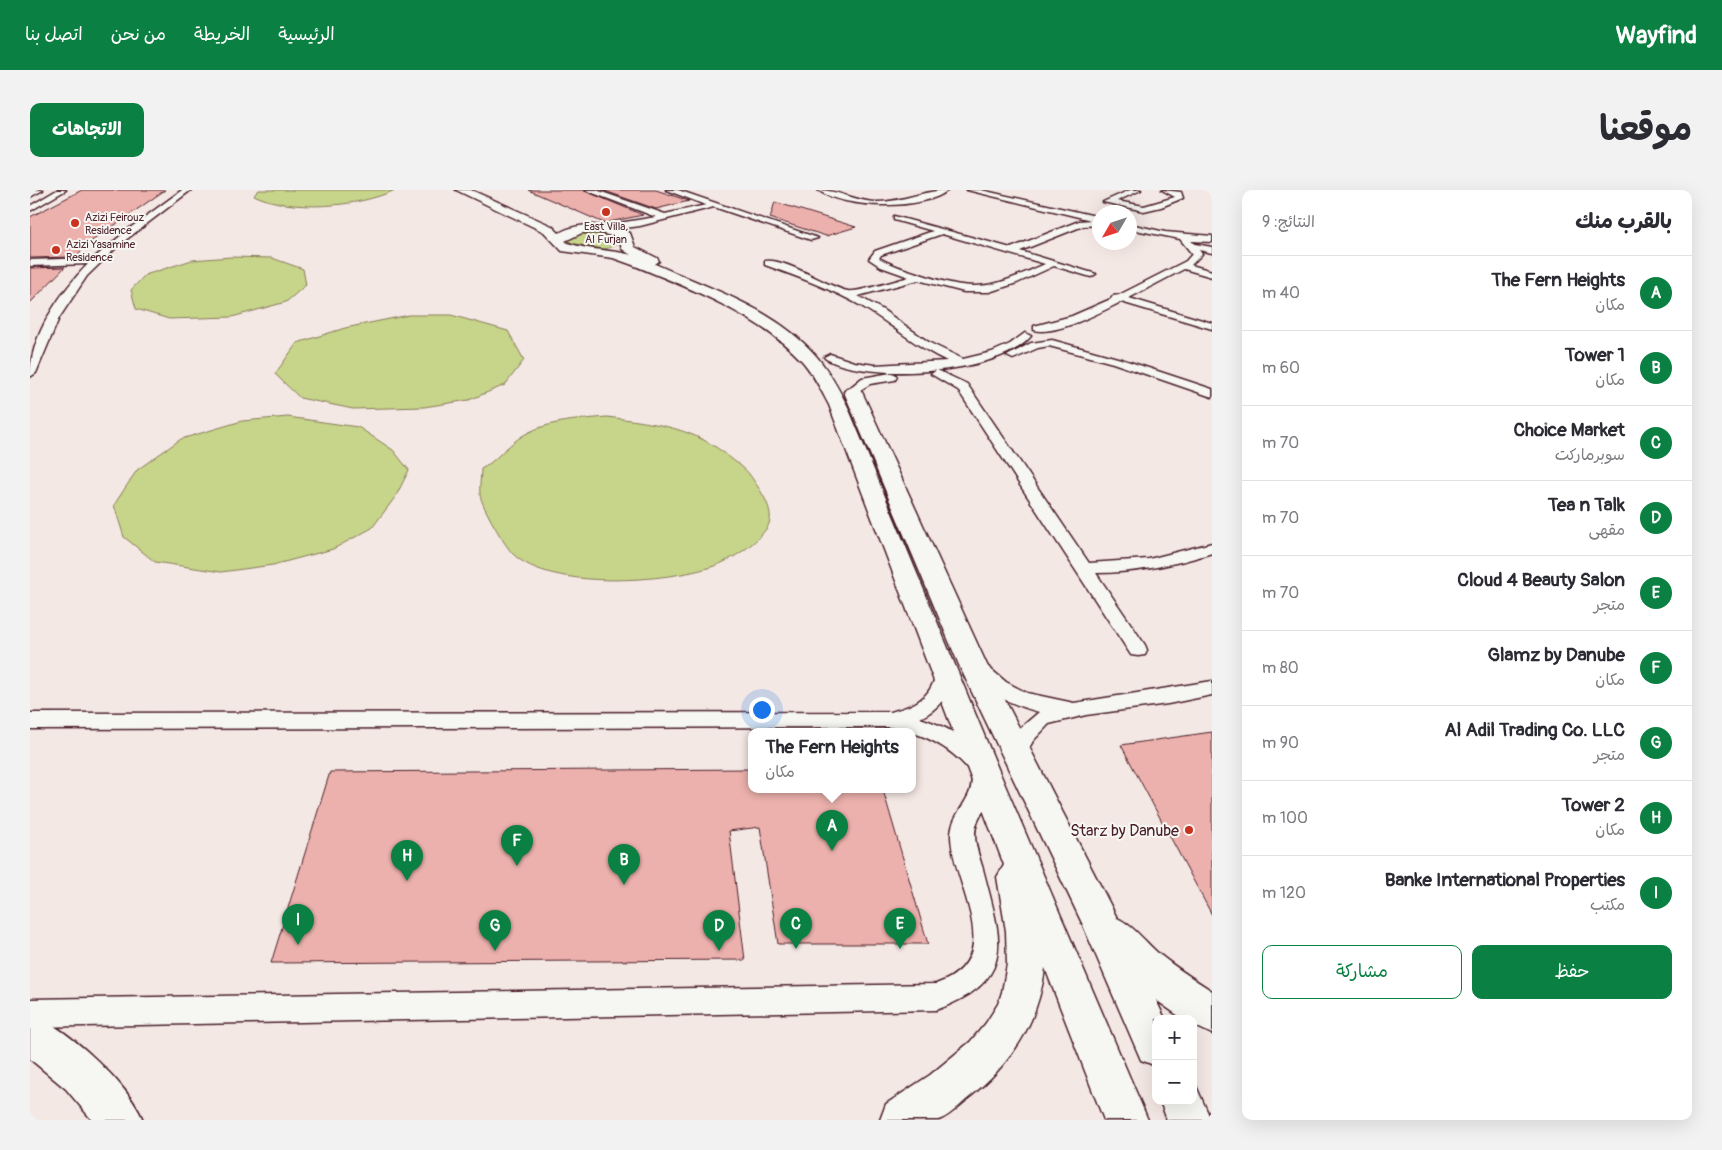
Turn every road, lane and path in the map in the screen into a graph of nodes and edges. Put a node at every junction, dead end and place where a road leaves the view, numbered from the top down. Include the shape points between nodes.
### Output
1 (37, 190) edge
2 (62, 190) edge
3 (187, 190) edge
4 (462, 190) edge
5 (481, 190) edge
6 (589, 190) edge
7 (670, 190) edge
8 (822, 190) edge
9 (944, 190) edge
10 (971, 190) edge
11 (1137, 190) edge
12 (1166, 190) edge
13 (30, 194) edge
14 (714, 205) junction
15 (1046, 208) junction
16 (30, 209) edge
17 (1091, 212) junction
18 (665, 217) junction
19 (897, 218) dead end
20 (650, 221) junction
21 (1137, 230) edge
22 (942, 231) junction
23 (1212, 233) edge
24 (589, 237) junction
25 (1201, 237) junction
26 (814, 238) dead end
27 (1212, 238) edge
28 (558, 239) junction
29 (628, 242) junction
30 (1189, 242) junction
31 (1011, 251) junction
32 (1212, 251) edge
33 (96, 260) junction
34 (30, 263) edge
35 (768, 263) dead end
36 (1054, 263) junction
37 (1186, 264) junction
38 (1091, 274) dead end
39 (1212, 274) edge
40 (920, 277) junction
41 (849, 295) junction
42 (1117, 298) junction
43 (1084, 315) junction
44 (1212, 326) edge
45 (1038, 328) junction
46 (1025, 336) junction
47 (916, 337) junction
48 (1064, 337) junction
49 (1050, 343) junction
50 (830, 357) junction
51 (1117, 361) junction
52 (918, 369) junction
53 (30, 373) edge
54 (965, 374) junction
55 (852, 391) junction
56 (1212, 393) edge
57 (1212, 548) edge
58 (1084, 568) junction
59 (1138, 650) dead end
60 (973, 665) junction
61 (945, 675) junction
62 (1212, 688) edge
63 (1086, 708) junction
64 (889, 719) junction
65 (30, 721) edge
66 (1016, 753) junction
67 (983, 770) junction
68 (1006, 826) junction
69 (1097, 915) junction
70 (30, 1013) edge
71 (1212, 1014) edge
72 (30, 1033) edge
73 (1152, 1036) edge
74 (121, 1120) edge
75 (902, 1120) edge
76 (1126, 1120) edge

1 - 13 street
2 - 16 street
3 - 33 street
4 - 28 street via 548,229
5 - 24 street
6 - 18 street
7 - 14 street
8 - 9 street via 879,206
10 - 15 street
11 - 17 street
12 - 17 street via 1176,193 1179,198 1152,208
14 - 18 street
14 - 26 street
15 - 17 street
15 - 17 street
17 - 31 street
18 - 20 street
19 - 22 street
20 - 24 street
20 - 29 street via 634,232
21 - 30 street
22 - 31 street
22 - 40 street via 874,256 879,263
23 - 25 street
24 - 28 street via 568,233
24 - 28 street via 567,248
24 - 29 street via 617,232
24 - 29 street via 609,251
24 - 61 street via 618,256 730,302 771,325 805,353 830,386
25 - 27 street
25 - 30 street
29 - 50 street via 629,249 640,256 776,315 800,330
30 - 32 street
30 - 37 street via 1197,254
31 - 36 street
32 - 37 street via 1196,262
33 - 34 street
33 - 53 street via 57,311
35 - 41 street
36 - 38 street
36 - 40 street via 987,290 958,288
37 - 39 street
37 - 42 street
40 - 41 street
41 - 47 street
42 - 43 street
42 - 44 street
43 - 45 street
43 - 48 street via 1066,328
45 - 46 street via 1025,330
45 - 48 street via 1056,331
46 - 49 street
46 - 54 street
47 - 52 street via 931,356
47 - 54 street
48 - 49 street via 1062,342
48 - 51 street
49 - 51 street
49 - 54 street
50 - 52 street via 860,367
50 - 55 street
51 - 56 street
52 - 54 street
52 - 54 street via 937,374
52 - 55 street via 873,379
54 - 58 street
55 - 60 street
57 - 58 street via 1150,565
58 - 59 street
60 - 63 street via 999,688 1018,698 1052,707
60 - 66 street
61 - 64 street via 938,694 923,709
61 - 67 street
62 - 63 street
63 - 66 street via 1043,718 1024,736
64 - 65 street
64 - 67 street via 932,729 970,754
66 - 69 street
67 - 68 street
67 - 70 street via 982,787 966,818 963,837 986,931 984,958 968,983 956,991 936,997
68 - 75 street via 1024,930 1026,966 1019,1001 1004,1034 982,1061
68 - 76 street
69 - 71 street via 1120,944 1145,967
69 - 73 street
72 - 74 street via 81,1074

